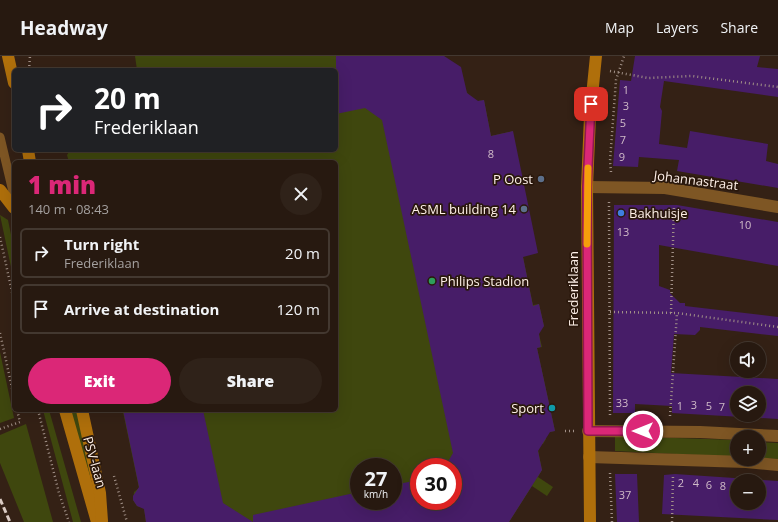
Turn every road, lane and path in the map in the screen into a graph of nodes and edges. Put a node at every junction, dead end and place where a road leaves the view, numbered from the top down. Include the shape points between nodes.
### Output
1 (8, 56) edge
2 (30, 56) edge
3 (596, 56) edge
4 (624, 56) edge
5 (29, 68) edge
6 (619, 73) junction
7 (12, 74) edge
8 (778, 88) edge
9 (0, 136) edge
10 (611, 176) dead end
11 (12, 187) edge
12 (587, 187) junction
13 (0, 190) edge
14 (676, 190) junction
15 (609, 199) dead end
16 (12, 205) edge
17 (778, 207) edge
18 (0, 237) edge
19 (12, 292) edge
20 (610, 312) junction
21 (671, 313) junction
22 (677, 313) junction
23 (778, 327) edge
24 (0, 333) edge
25 (12, 388) edge
26 (18, 412) edge
27 (39, 412) edge
28 (66, 412) edge
29 (82, 412) edge
30 (610, 425) dead end
31 (6, 427) junction
32 (0, 430) edge
33 (588, 431) junction
34 (669, 431) junction
35 (778, 436) edge
36 (589, 457) junction
37 (673, 460) junction
38 (778, 465) edge
39 (610, 467) dead end
40 (69, 522) edge
41 (97, 522) edge
42 (102, 522) edge
43 (590, 522) edge
44 (612, 522) edge
45 (672, 522) edge

1 - 7 street
2 - 5 path
3 - 12 street, Frederiklaan
4 - 6 path
6 - 8 path via 648,78 692,76
6 - 10 path via 616,80
9 - 11 lane
12 - 14 street, Johannastraat
12 - 33 street, Frederiklaan
13 - 16 street
14 - 17 street, Johannastraat
14 - 21 path
15 - 20 path
18 - 19 path
20 - 21 path
20 - 30 path
21 - 22 path
22 - 23 path
22 - 34 path
24 - 25 path
26 - 31 path via 20,422
27 - 40 path
28 - 41 street, PSV-laan
29 - 42 street, PSV-laan via 100,493
31 - 32 path
31 - 32 path
33 - 34 street
33 - 36 street, Frederiklaan
34 - 35 street
36 - 37 street
36 - 43 street, Frederiklaan
37 - 38 street
37 - 45 path
39 - 44 path

